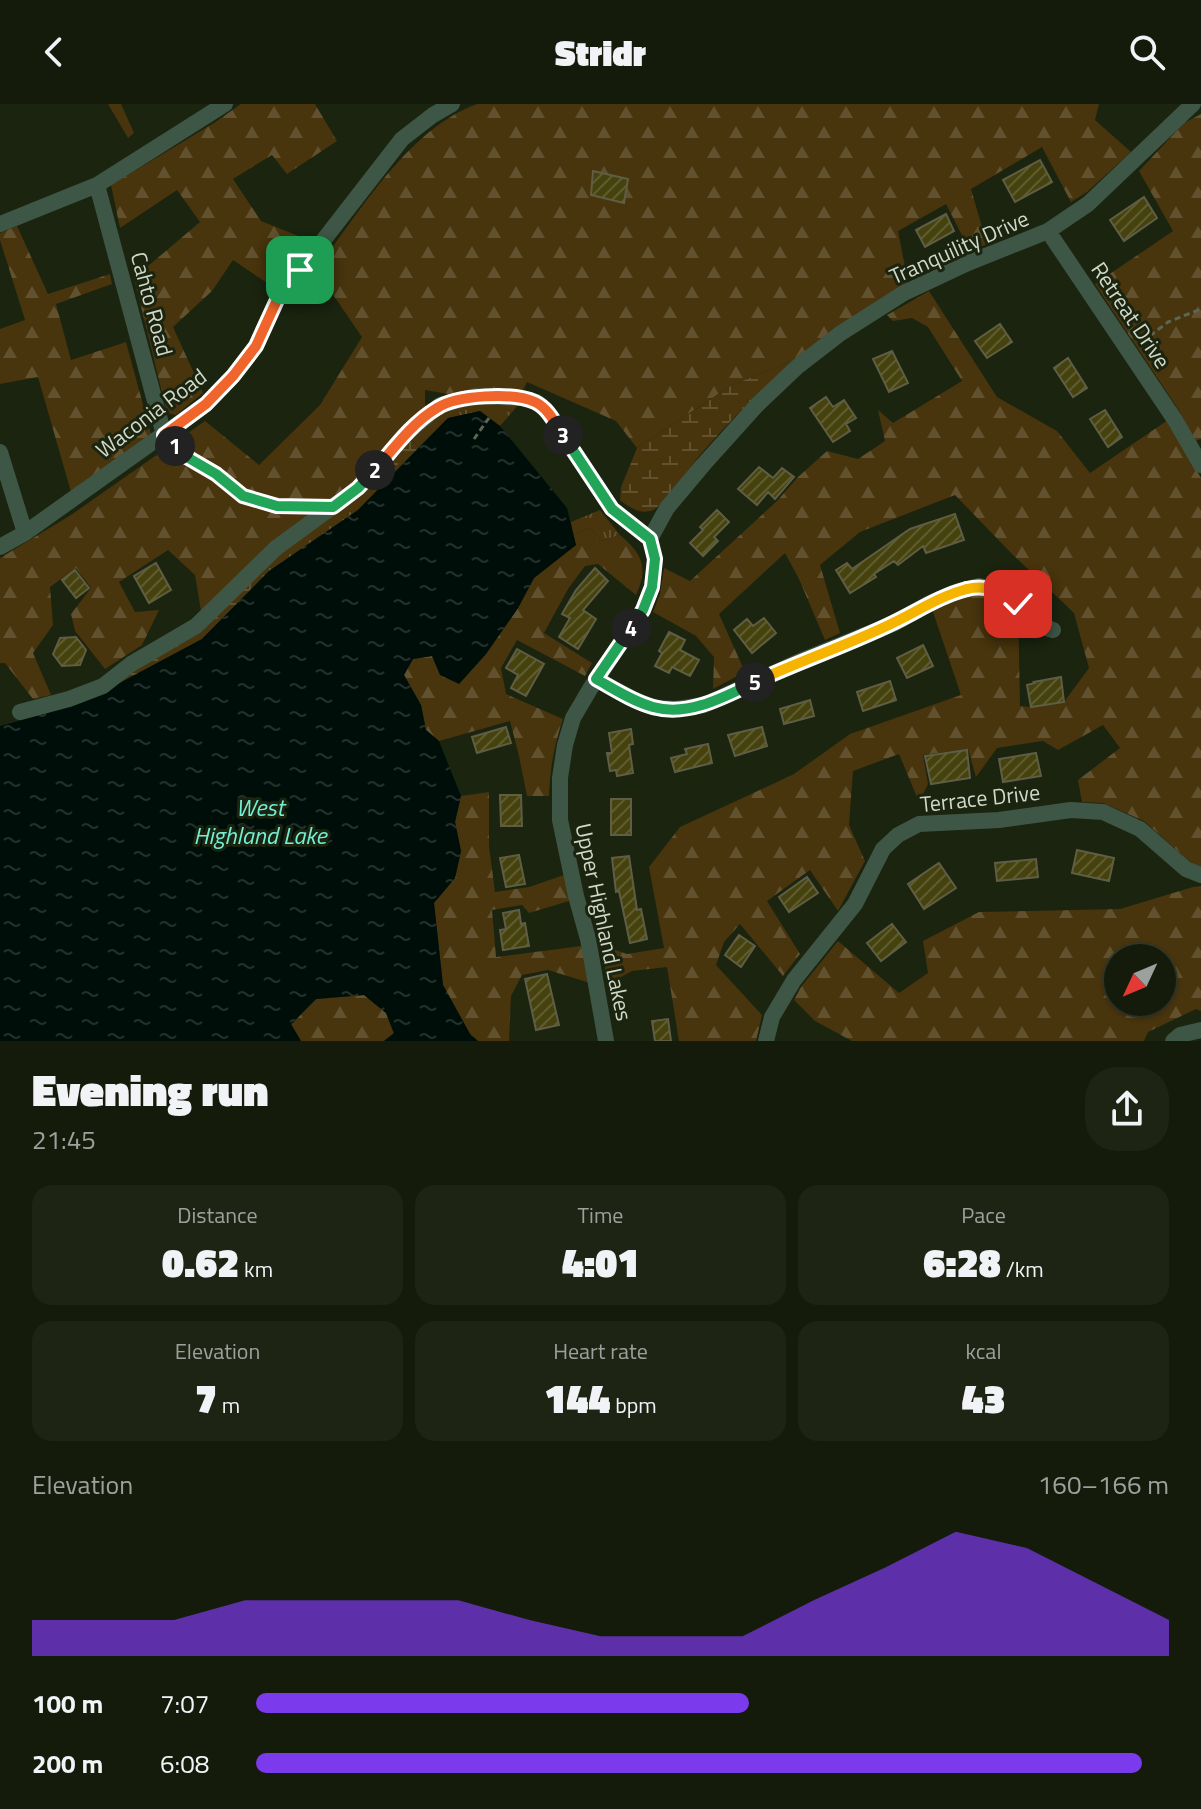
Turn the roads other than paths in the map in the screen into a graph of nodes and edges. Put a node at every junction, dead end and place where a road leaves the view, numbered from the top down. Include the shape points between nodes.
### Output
1 (225, 104) edge
2 (452, 104) edge
3 (1193, 104) edge
4 (97, 185) junction
5 (0, 224) edge
6 (1048, 231) junction
7 (164, 435) junction
8 (0, 452) edge
9 (1201, 465) edge
10 (25, 533) junction
11 (650, 539) junction
12 (0, 547) edge
13 (1053, 630) dead end
14 (596, 679) junction
15 (20, 712) dead end
16 (1201, 875) edge
17 (1201, 1030) edge
18 (606, 1041) edge
19 (766, 1041) edge
20 (1173, 1041) edge

1 - 4 street
2 - 7 street, Waconia Road via 402,139 277,300 256,346 233,376
3 - 6 street, Tranquility Drive via 1088,204
4 - 5 street
4 - 7 street, Cahto Road
6 - 9 street, Retreat Drive
6 - 11 street, Tranquility Drive via 936,277 870,313 797,367 713,453 667,508
7 - 10 street, Waconia Road
8 - 10 street
10 - 12 street, Waconia Road
11 - 14 street, Upper Highland Lakes via 655,559 652,587 643,610
11 - 15 street via 612,509 536,402 476,396 440,405 358,488 276,548 196,626 103,686
13 - 14 street via 1037,625 1004,593 979,586 704,705 655,708
14 - 18 street, Upper Highland Lakes via 573,718 565,745 560,820
16 - 19 street, Terrace Drive via 1186,869 1140,829 1103,812 1071,810 919,824 883,849 855,904 794,980 772,1017
17 - 20 street

